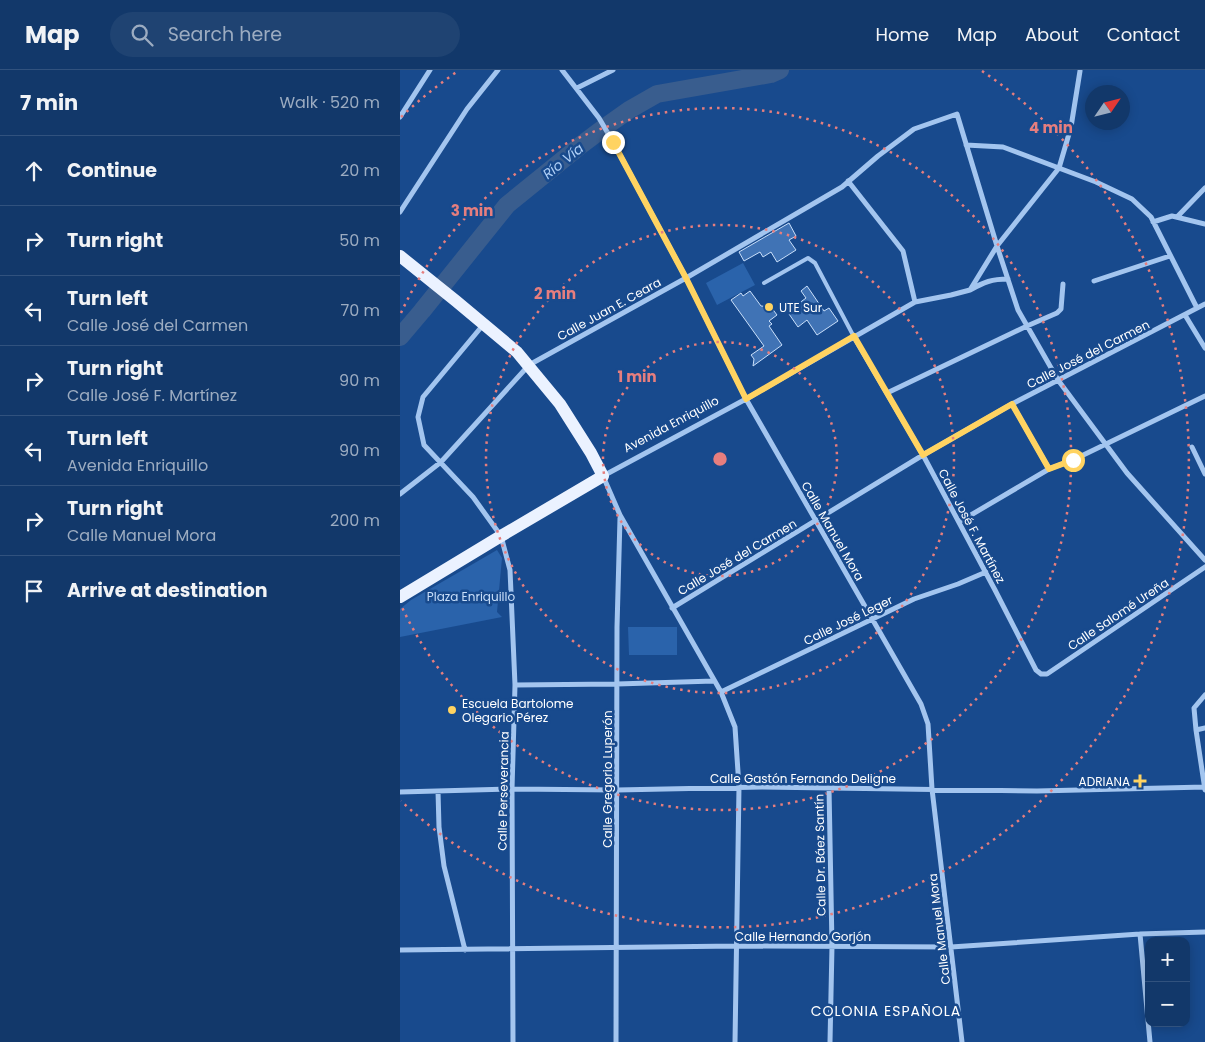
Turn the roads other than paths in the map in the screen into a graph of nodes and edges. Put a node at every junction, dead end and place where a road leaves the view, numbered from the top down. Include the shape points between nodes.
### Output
1 (430, 70) edge
2 (498, 70) edge
3 (562, 70) edge
4 (613, 70) edge
5 (1080, 72) dead end
6 (577, 88) junction
7 (400, 117) edge
8 (966, 145) junction
9 (1059, 168) junction
10 (848, 182) junction
11 (1205, 188) edge
12 (400, 212) edge
13 (1177, 217) junction
14 (1153, 222) junction
15 (1205, 224) edge
16 (997, 246) junction
17 (400, 256) edge
18 (1170, 256) junction
19 (686, 278) junction
20 (1008, 279) junction
21 (1094, 281) dead end
22 (764, 283) dead end
23 (1063, 284) dead end
24 (970, 290) junction
25 (915, 302) junction
26 (1205, 304) edge
27 (1197, 308) junction
28 (1185, 315) junction
29 (484, 324) junction
30 (1027, 326) junction
31 (854, 336) junction
32 (1205, 348) edge
33 (529, 365) junction
34 (1058, 380) junction
35 (887, 393) junction
36 (1205, 396) edge
37 (746, 399) junction
38 (1012, 404) junction
39 (1106, 444) junction
40 (1192, 447) dead end
41 (923, 455) junction
42 (441, 462) junction
43 (1049, 469) junction
44 (1205, 474) edge
45 (603, 476) junction
46 (400, 494) edge
47 (620, 515) junction
48 (815, 521) junction
49 (959, 522) junction
50 (501, 536) junction
51 (1205, 560) edge
52 (1205, 567) edge
53 (986, 572) junction
54 (400, 598) edge
55 (672, 608) junction
56 (872, 618) junction
57 (1041, 674) joint
58 (714, 681) junction
59 (617, 684) junction
60 (515, 685) junction
61 (721, 692) junction
62 (1205, 695) edge
63 (1205, 728) edge
64 (1196, 730) junction
65 (739, 787) junction
66 (829, 788) junction
67 (1205, 788) edge
68 (512, 789) junction
69 (932, 789) junction
70 (617, 790) junction
71 (438, 791) junction
72 (400, 792) edge
73 (1205, 932) edge
74 (1140, 934) junction
75 (737, 946) junction
76 (832, 946) junction
77 (951, 947) junction
78 (617, 948) junction
79 (400, 950) edge
80 (465, 950) junction
81 (512, 950) junction
82 (513, 1042) edge
83 (616, 1042) edge
84 (735, 1042) edge
85 (830, 1042) edge
86 (962, 1042) edge
87 (1150, 1042) edge

1 - 7 street
2 - 12 street via 467,110
3 - 6 street, Calle Manuel Mora
4 - 6 street
5 - 9 street via 1071,128
6 - 19 street, Calle Manuel Mora via 613,142
8 - 9 street via 1003,147
8 - 10 street, Calle Juan E. Ceara via 957,114 914,129
8 - 16 street
9 - 14 street via 1132,199
9 - 16 street
10 - 19 street, Calle Juan E. Ceara
10 - 25 street via 903,251
11 - 13 street
13 - 14 street
13 - 15 street
14 - 18 street
16 - 20 street
16 - 24 street
17 - 29 main road
18 - 21 street
18 - 27 street
19 - 33 street, Calle Juan E. Ceara
19 - 37 street, Calle Manuel Mora
20 - 24 street, Avenida Enriquillo via 985,282
20 - 30 street
22 - 31 lane via 808,258 815,263
23 - 30 street via 1061,309
24 - 25 street, Avenida Enriquillo
25 - 31 street, Avenida Enriquillo
26 - 27 street, Calle José del Carmen
27 - 28 street, Calle José del Carmen
28 - 32 street
28 - 34 street, Calle José del Carmen
29 - 33 main road
29 - 42 street, Calle Perseverancia via 423,397 418,417 424,445
30 - 34 street
30 - 35 street
31 - 35 street, Calle José F. Martínez
31 - 37 street, Avenida Enriquillo
33 - 42 street, Calle Juan E. Ceara
33 - 45 main road via 560,404
34 - 38 street, Calle José del Carmen
34 - 39 street
35 - 41 street, Calle José F. Martínez
36 - 39 street
37 - 45 street, Avenida Enriquillo
37 - 48 street, Calle Manuel Mora
38 - 41 street, Calle José del Carmen
38 - 43 street
39 - 43 street
39 - 51 street via 1127,473
40 - 44 street
41 - 48 street, Calle José del Carmen
41 - 49 street, Calle José F. Martínez
42 - 46 street, Calle Juan E. Ceara
42 - 50 street, Calle Perseverancia via 473,496
43 - 49 street
45 - 47 street
45 - 50 main road, Avenida Enriquillo
47 - 55 street
47 - 59 street, Calle Gregorio Luperón
48 - 55 street, Calle José del Carmen
48 - 56 street, Calle Manuel Mora
49 - 53 street, Calle José F. Martínez
50 - 54 main road, Avenida Enriquillo
50 - 60 street, Calle Perseverancia via 510,570
52 - 57 street, Calle Salomé Ureña via 1047,674
53 - 56 street, Calle José Leger
53 - 57 street, Calle José F. Martínez via 1036,670
55 - 58 street
56 - 61 street, Calle José Leger
56 - 69 street, Calle Manuel Mora via 921,704 928,724
58 - 59 street
58 - 61 street
59 - 60 street
59 - 70 street, Calle Gregorio Luperón
60 - 68 street, Calle Perseverancia
61 - 65 street via 735,727
62 - 64 street via 1194,708
63 - 64 street
64 - 67 street
65 - 66 street, Calle Gastón Fernando Deligne
65 - 70 street, Calle Gastón Fernando Deligne
65 - 75 street
66 - 69 street, Calle Gastón Fernando Deligne
66 - 76 street, Calle Dr. Báez Santín
67 - 69 street, Calle Gastón Fernando Deligne
68 - 70 street, Calle Gastón Fernando Deligne
68 - 71 street, Calle Gastón Fernando Deligne
68 - 81 street, Calle Perseverancia
69 - 77 street, Calle Manuel Mora
70 - 78 street, Calle Gregorio Luperón
71 - 72 street, Calle Gastón Fernando Deligne
71 - 80 street via 444,866
73 - 74 street, Calle Hernando Gorjón
74 - 77 street, Calle Hernando Gorjón
74 - 87 street
75 - 76 street, Calle Hernando Gorjón
75 - 78 street, Calle Hernando Gorjón
75 - 84 street
76 - 77 street, Calle Hernando Gorjón
76 - 85 street, Calle Dr. Báez Santín
77 - 86 street, Calle Manuel Mora
78 - 81 street, Calle Hernando Gorjón
78 - 83 street, Calle Gregorio Luperón
79 - 80 street, Calle Hernando Gorjón
80 - 81 street, Calle Hernando Gorjón
81 - 82 street, Calle Perseverancia

